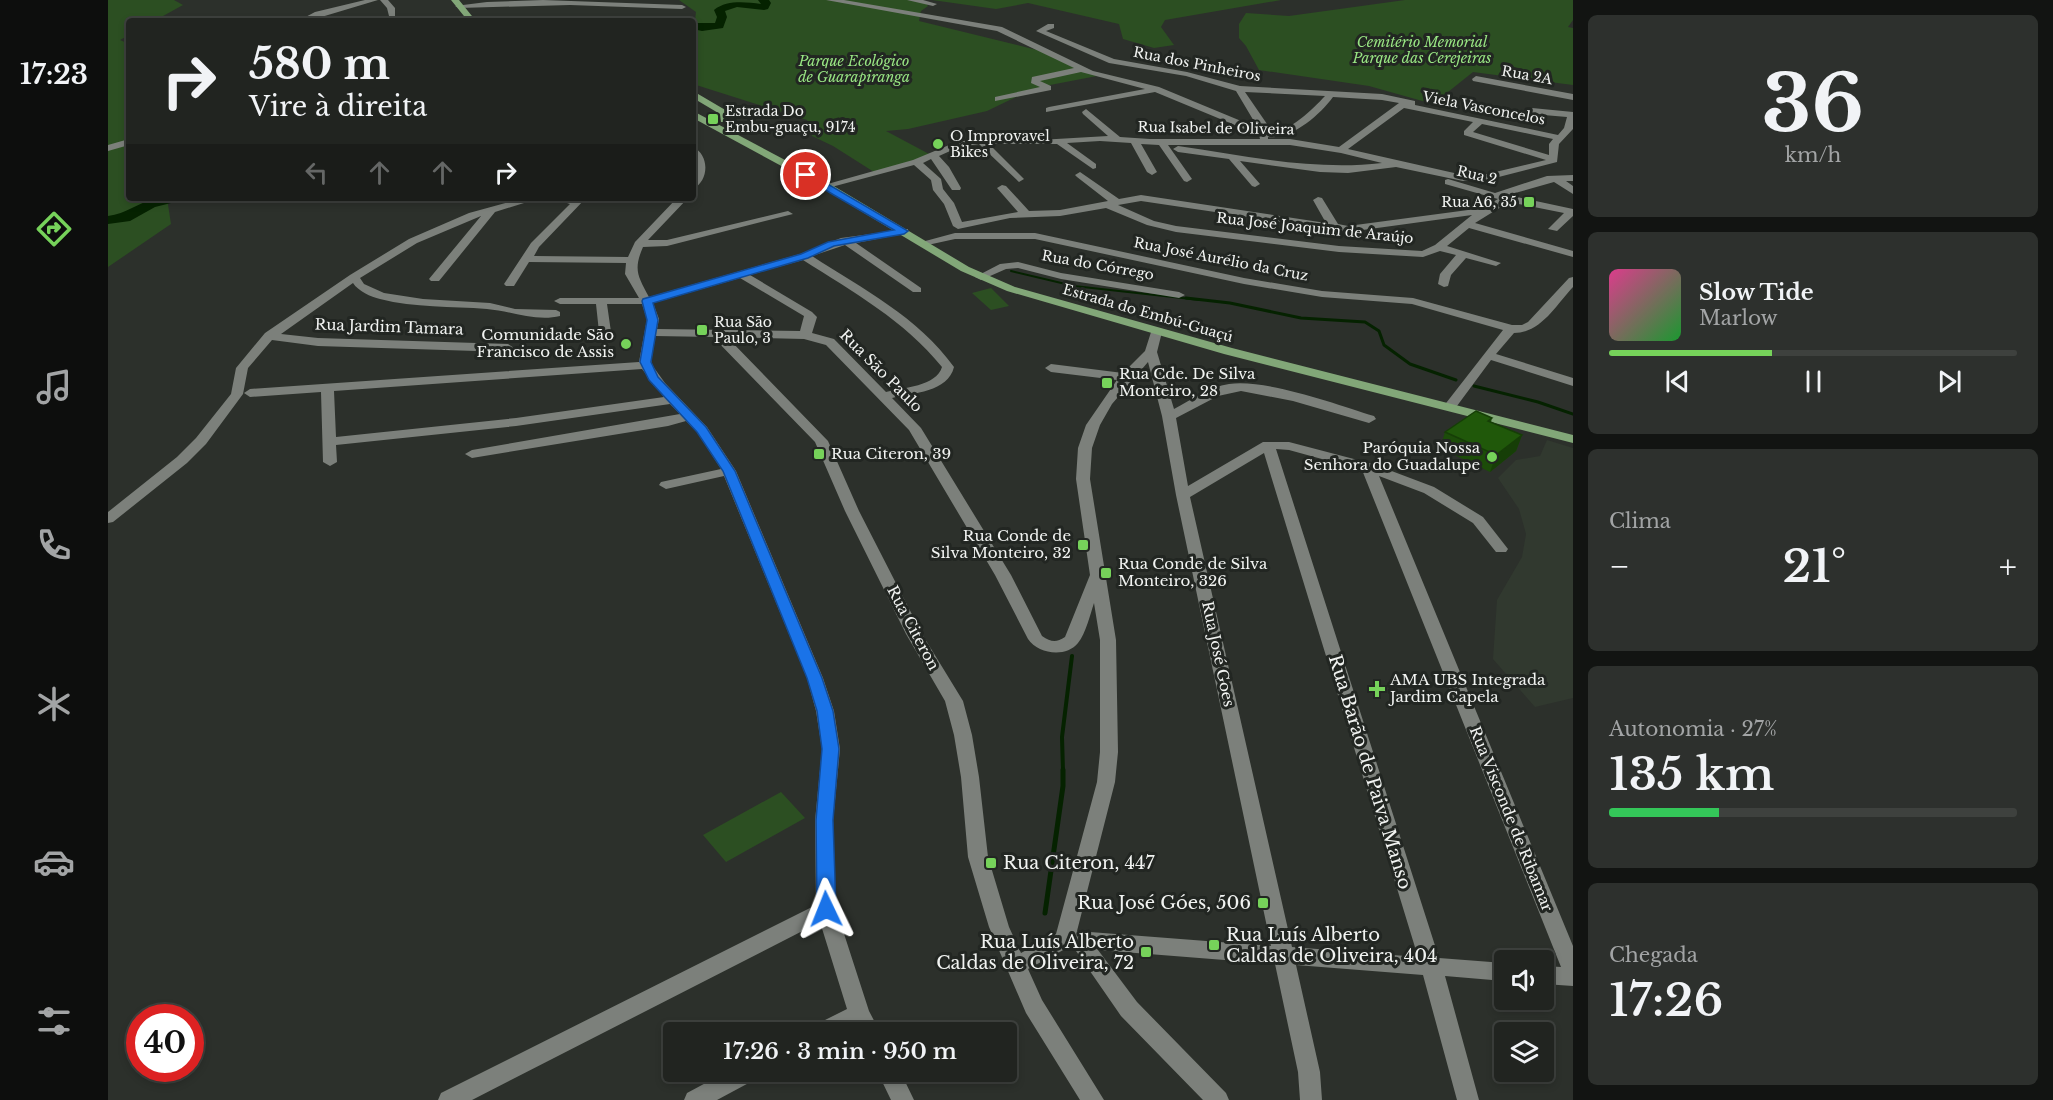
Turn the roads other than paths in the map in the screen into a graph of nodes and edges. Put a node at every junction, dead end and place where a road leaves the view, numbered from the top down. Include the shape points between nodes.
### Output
1 (341, 0) edge
2 (374, 0) edge
3 (384, 0) edge
4 (830, 0) edge
5 (911, 0) edge
6 (589, 1) edge
7 (457, 3) edge
8 (933, 4) dead end
9 (352, 6) junction
10 (682, 7) dead end
11 (392, 14) dead end
12 (309, 18) edge
13 (470, 18) edge
14 (1051, 26) dead end
15 (1120, 63) junction
16 (1082, 69) junction
17 (1102, 77) junction
18 (1476, 79) dead end
19 (1156, 89) junction
20 (1239, 89) junction
21 (1330, 95) junction
22 (696, 96) edge
23 (1573, 97) edge
24 (998, 99) dead end
25 (1406, 103) junction
26 (696, 105) edge
27 (1049, 110) dead end
28 (1532, 111) dead end
29 (1086, 112) dead end
30 (1572, 115) edge
31 (696, 116) edge
32 (724, 120) junction
33 (1481, 120) junction
34 (1496, 127) dead end
35 (1116, 138) junction
36 (1264, 138) junction
37 (1134, 139) junction
38 (746, 141) junction
39 (1058, 141) junction
40 (1558, 141) junction
41 (126, 143) edge
42 (982, 143) junction
43 (1163, 144) junction
44 (108, 148) edge
45 (1341, 150) junction
46 (696, 154) edge
47 (933, 155) junction
48 (1232, 157) junction
49 (1554, 160) junction
50 (916, 162) junction
51 (1399, 164) junction
52 (1093, 166) dead end
53 (1412, 168) junction
54 (1152, 172) dead end
55 (1080, 175) dead end
56 (1555, 178) junction
57 (1573, 178) edge
58 (1019, 179) dead end
59 (1187, 179) dead end
60 (696, 182) edge
61 (1255, 184) dead end
62 (828, 187) junction
63 (956, 188) dead end
64 (1002, 188) dead end
65 (1573, 191) edge
66 (1503, 196) junction
67 (1318, 200) dead end
68 (524, 201) edge
69 (578, 201) edge
70 (680, 201) edge
71 (1111, 203) junction
72 (491, 210) junction
73 (1487, 210) junction
74 (1572, 212) edge
75 (788, 214) dead end
76 (1026, 214) junction
77 (1466, 224) junction
78 (1334, 227) junction
79 (1553, 229) dead end
80 (904, 231) junction
81 (957, 231) junction
82 (845, 240) junction
83 (923, 243) junction
84 (639, 244) junction
85 (1439, 247) junction
86 (1463, 254) junction
87 (1573, 254) edge
88 (804, 256) junction
89 (525, 259) junction
90 (632, 260) junction
91 (1496, 263) dead end
92 (741, 274) junction
93 (354, 277) junction
94 (981, 277) junction
95 (435, 279) dead end
96 (510, 284) dead end
97 (1444, 284) dead end
98 (1571, 284) edge
99 (917, 290) dead end
100 (568, 291) dead end
101 (1179, 295) dead end
102 (560, 301) junction
103 (647, 301) junction
104 (601, 302) junction
105 (556, 314) junction
106 (1511, 329) junction
107 (551, 330) dead end
108 (604, 332) dead end
109 (651, 332) junction
110 (1156, 332) junction
111 (717, 334) junction
112 (805, 335) junction
113 (269, 336) junction
114 (508, 348) dead end
115 (1151, 352) junction
116 (1488, 356) junction
117 (646, 365) junction
118 (1051, 368) dead end
119 (1126, 377) junction
120 (1573, 382) edge
121 (327, 388) junction
122 (250, 393) dead end
123 (885, 396) junction
124 (673, 400) junction
125 (1449, 407) junction
126 (688, 416) junction
127 (1168, 416) junction
128 (1369, 418) dead end
129 (1573, 439) edge
130 (329, 442) junction
131 (1268, 445) junction
132 (472, 454) dead end
133 (330, 462) dead end
134 (1368, 467) junction
135 (729, 471) junction
136 (665, 481) dead end
137 (1183, 495) junction
138 (108, 519) edge
139 (1501, 549) dead end
140 (1097, 576) junction
141 (826, 909) junction
142 (1073, 940) junction
143 (1284, 956) junction
144 (1015, 966) junction
145 (1432, 968) junction
146 (1494, 971) edge
147 (1573, 971) edge
148 (1554, 975) edge
149 (1573, 976) edge
150 (860, 1012) junction
151 (842, 1022) edge
152 (864, 1022) edge
153 (729, 1082) edge
154 (894, 1082) edge
155 (1311, 1097) edge
156 (449, 1100) edge
157 (695, 1100) edge
158 (903, 1100) edge
159 (1093, 1100) edge
160 (1218, 1100) edge
161 (1468, 1100) edge

1 - 9 street
2 - 9 street
3 - 11 street
4 - 16 street via 982,24
5 - 8 street
6 - 7 street
6 - 10 street
7 - 13 main road
9 - 12 street
14 - 15 street, Rua dos Pinheiros via 1040,31
15 - 17 street
15 - 20 street, Rua dos Pinheiros via 1186,74
16 - 17 street
16 - 24 street via 1035,79 1048,88
17 - 19 street
18 - 23 street, Rua 2A
19 - 27 street
19 - 36 street
20 - 21 street, Rua dos Pinheiros
20 - 36 street via 1262,124
21 - 25 street, Rua dos Pinheiros
21 - 36 street via 1320,108 1282,133
22 - 32 main road via 717,106 724,113
25 - 33 street, Viela Vasconcelos via 1425,111
25 - 45 street
26 - 32 main road, Estrada do Embú-Guaçú
28 - 30 street
29 - 35 street
30 - 40 street via 1568,129
31 - 38 main road, Estrada do Embú-Guaçú
32 - 38 main road, Estrada do Embú-Guaçú
33 - 40 street, Viela Vasconcelos
33 - 49 street via 1467,133
34 - 40 street
35 - 37 street, Rua Isabel de Oliveira
35 - 39 street, Rua Isabel de Oliveira
36 - 43 street, Rua Isabel de Oliveira
36 - 45 street, Rua Isabel de Oliveira
37 - 43 street, Rua Isabel de Oliveira
37 - 54 street
38 - 62 main road, Estrada do Embú-Guaçú
39 - 42 street, Rua Isabel de Oliveira
39 - 52 street
40 - 49 street
41 - 44 street
42 - 47 street, Rua Isabel de Oliveira via 957,145
42 - 58 street
43 - 48 street
43 - 59 street
45 - 51 street, Rua Isabel de Oliveira
46 - 60 street via 701,167
47 - 50 street, Rua Isabel de Oliveira
47 - 63 street
48 - 51 street via 1334,170
48 - 61 street
49 - 53 street, Rua Isabel de Oliveira via 1479,178 1455,178
50 - 62 street, Rua Isabel de Oliveira
50 - 81 street via 936,179 938,190 949,203
51 - 53 street, Rua Isabel de Oliveira
53 - 66 street, Rua 2 via 1467,189
55 - 71 street, Rua José Joaquim de Araújo
56 - 57 street, Rua 2
56 - 65 street
56 - 66 street, Rua 2
62 - 80 main road, Estrada do Embú-Guaçú
64 - 76 street
66 - 73 street, Rua José Joaquim de Araújo
66 - 74 street
67 - 78 street
68 - 72 street
69 - 89 street
70 - 84 street
71 - 76 street via 1060,213
71 - 78 street via 1144,198
71 - 85 street, Rua José Joaquim de Araújo via 1151,223 1176,229 1372,251 1416,254
72 - 93 street via 428,234
72 - 95 street
73 - 77 street, Rua José Joaquim de Araújo
73 - 78 street via 1362,228
74 - 79 street
75 - 84 street via 667,243
76 - 81 street
77 - 85 street, Rua José Joaquim de Araújo
77 - 87 street
80 - 82 street
80 - 83 main road, Estrada do Embú-Guaçú
81 - 83 street, Rua José Aurélio da Cruz
81 - 106 street, Rua José Aurélio da Cruz via 1035,236 1244,281 1322,294 1413,301
82 - 88 street
82 - 99 street
83 - 94 main road, Estrada do Embú-Guaçú
84 - 90 street
85 - 86 street
86 - 91 street
86 - 97 street via 1446,274
88 - 92 street
88 - 123 street via 907,323 948,367 946,375 936,383
89 - 90 street
89 - 96 street
90 - 103 street via 631,274
92 - 103 street
92 - 112 street via 808,314 811,317
93 - 105 street via 360,286 381,296
93 - 113 street
94 - 101 street, Rua do Córrego via 1011,265
94 - 110 main road, Estrada do Embú-Guaçú
98 - 106 street via 1532,325
100 - 102 street
102 - 104 street
102 - 105 street
103 - 104 street
103 - 109 street via 653,320
104 - 108 street
105 - 107 street
106 - 116 street
109 - 111 street, Rua São Paulo
109 - 117 street
110 - 115 street
110 - 125 main road, Estrada do Embú-Guaçú
111 - 112 street, Rua São Paulo
111 - 144 street, Rua Citeron via 821,441 914,634 954,701 970,777 978,857
112 - 123 street, Rua São Paulo via 830,342
113 - 114 street, Rua Jardim Tamara via 318,342
113 - 138 street via 249,356 242,368 237,394 201,441
115 - 119 street
115 - 127 street, Rua José Goes
116 - 120 street
116 - 125 street
117 - 121 street
117 - 124 street
118 - 119 street
119 - 140 street via 1093,425 1085,448 1083,479
121 - 122 street
121 - 130 street
123 - 140 street, Rua São Paulo via 915,428 1036,639 1044,646 1056,648 1072,640
124 - 126 street
124 - 130 street
125 - 129 main road, Estrada do Embú-Guaçú
126 - 132 street
126 - 135 street
127 - 128 street via 1221,390 1238,387
127 - 137 street, Rua José Goes
130 - 133 street
131 - 134 street
131 - 137 street
131 - 145 street, Rua Barão de Paiva Manso
134 - 139 street via 1454,503 1478,520
134 - 147 street, Rua Visconde de Ribamar
135 - 136 street
135 - 141 street via 825,711 831,749 824,820
137 - 143 street, Rua José Goes
140 - 142 street via 1108,640 1108,752 1106,782
141 - 150 street
141 - 156 street
142 - 143 street
142 - 144 street
142 - 160 street via 1129,1009
143 - 145 street
143 - 155 street, Rua José Goes
144 - 159 street, Rua Citeron via 1034,1006
145 - 146 street
145 - 161 street, Rua Barão de Paiva Manso
148 - 149 street
150 - 151 street
150 - 152 street
153 - 157 street
154 - 158 street

